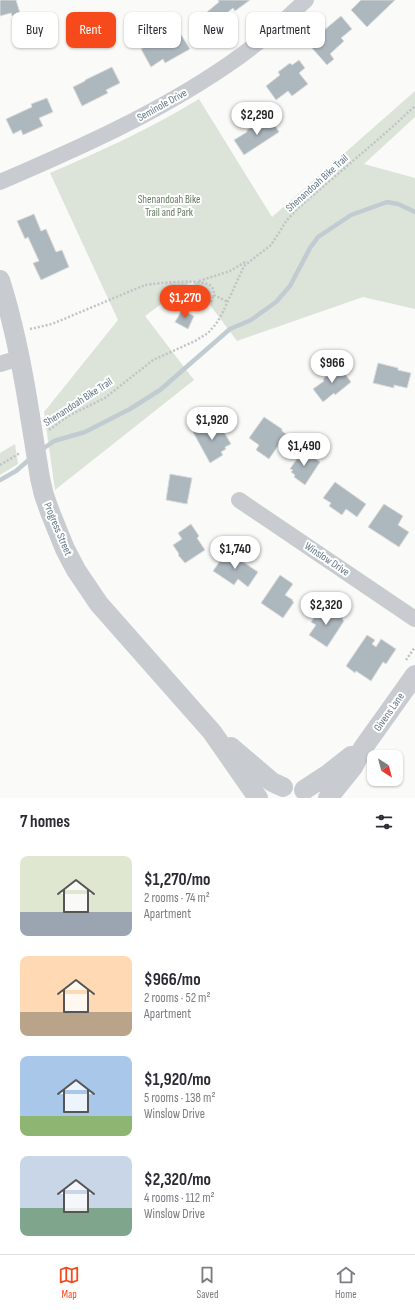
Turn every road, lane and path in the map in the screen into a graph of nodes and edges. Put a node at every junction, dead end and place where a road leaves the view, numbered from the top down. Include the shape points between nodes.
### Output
1 (306, 0) edge
2 (415, 106) edge
3 (0, 182) edge
4 (258, 256) junction
5 (0, 280) edge
6 (190, 282) junction
7 (214, 295) junction
8 (211, 302) dead end
9 (228, 302) junction
10 (14, 332) junction
11 (19, 358) junction
12 (0, 364) edge
13 (45, 433) dead end
14 (23, 451) dead end
15 (0, 465) edge
16 (239, 500) dead end
17 (415, 619) edge
18 (415, 647) edge
19 (411, 668) edge
20 (212, 732) junction
21 (363, 748) junction
22 (283, 787) junction
23 (309, 794) edge
24 (258, 798) edge
25 (264, 798) edge
26 (328, 798) edge

1 - 3 street, Seminole Drive via 253,46 192,88 108,134
2 - 4 path, Shenandoah Bike Trail via 297,209 271,245
4 - 6 path via 230,271
4 - 9 path, Shenandoah Bike Trail via 244,266
5 - 10 street, Progress Street
6 - 7 path via 208,284
6 - 10 path via 145,285 52,324
7 - 8 path
7 - 9 path
9 - 13 path, Shenandoah Bike Trail via 216,324 204,336 153,360 105,398 68,416
10 - 11 street, Progress Street
11 - 12 street
11 - 20 street, Progress Street, bridge via 44,495 65,549 95,598
14 - 15 path
16 - 17 street, Winslow Drive
18 - 19 path
19 - 21 street, Givens Lane
20 - 22 street, Progress Street via 272,782
20 - 24 street, Progress Street
21 - 23 street, Givens Lane via 327,775
21 - 26 street, Givens Lane via 353,767
22 - 23 street via 293,787
22 - 25 street via 273,790

